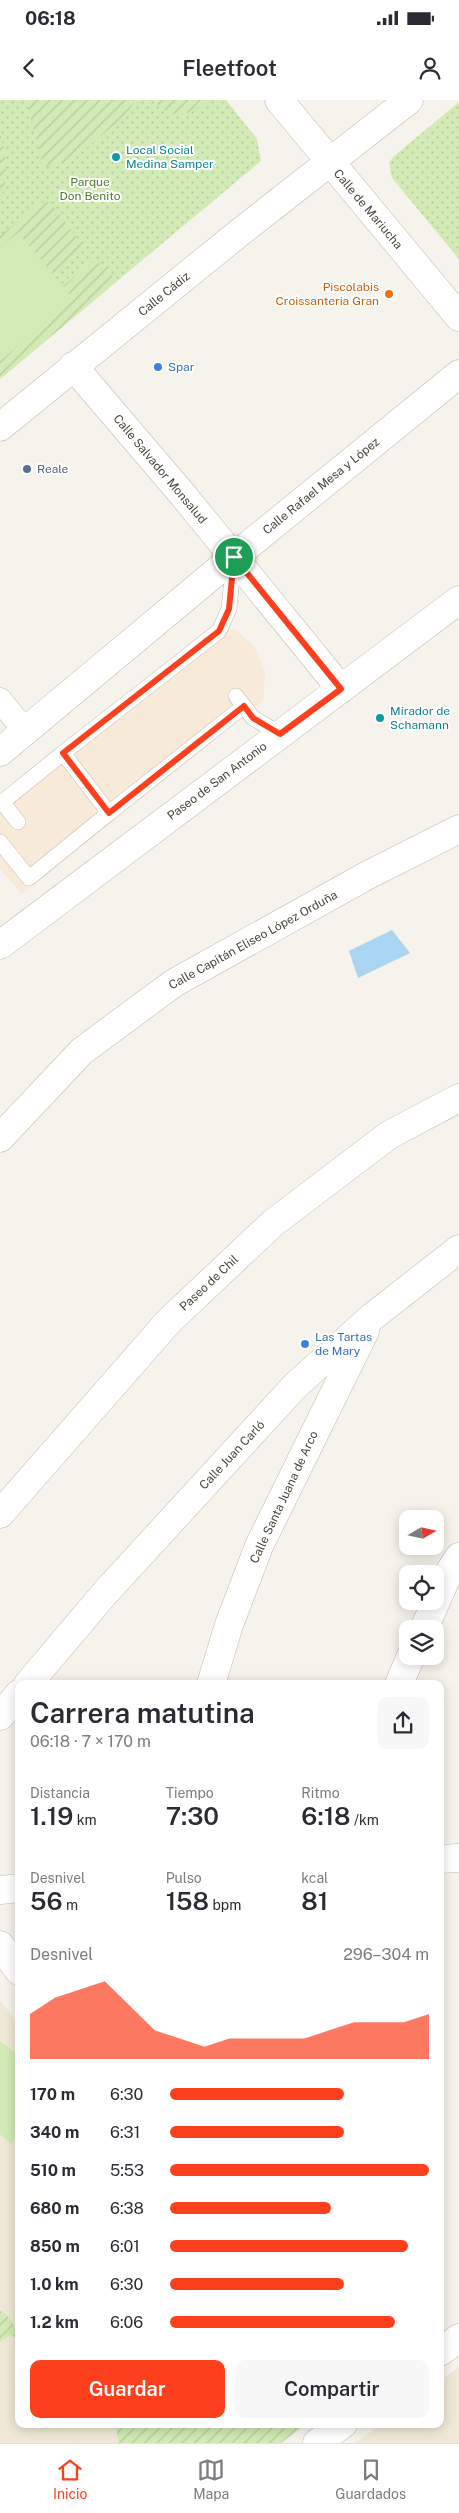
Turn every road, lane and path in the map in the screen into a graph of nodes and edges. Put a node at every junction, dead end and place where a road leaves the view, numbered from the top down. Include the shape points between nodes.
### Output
1 (279, 100) edge
2 (409, 100) edge
3 (329, 162) junction
4 (459, 317) edge
5 (73, 366) junction
6 (459, 374) edge
7 (0, 427) edge
8 (234, 557) junction
9 (459, 600) edge
10 (341, 689) junction
11 (0, 700) edge
12 (25, 731) junction
13 (280, 734) junction
14 (0, 752) edge
15 (63, 753) junction
16 (1, 803) edge
17 (109, 813) junction
18 (18, 822) dead end
19 (459, 829) edge
20 (0, 842) edge
21 (0, 945) edge
22 (459, 1098) edge
23 (0, 1138) edge
24 (459, 1249) edge
25 (372, 1317) junction
26 (0, 1514) edge
27 (459, 1558) edge
28 (428, 1620) edge
29 (408, 1665) edge
30 (31, 1680) edge
31 (212, 1680) edge
32 (401, 1680) edge
33 (15, 1699) edge
34 (0, 1716) edge
35 (459, 1858) edge
36 (444, 1859) edge
37 (15, 1888) edge
38 (0, 1890) edge
39 (0, 1945) edge
40 (15, 1965) edge
41 (459, 2338) edge
42 (444, 2349) edge

1 - 3 street, Calle de Mariucha
2 - 3 street, Calle Cádiz
3 - 4 street, Calle de Mariucha
3 - 5 street, Calle Cádiz
5 - 7 street, Calle Cádiz
5 - 8 street, Calle Salvador Monsalud
6 - 8 street, Calle Rafael Mesa y López
8 - 10 street, Calle Salvador Monsalud
8 - 12 street, Calle Rafael Mesa y López
8 - 15 lane via 229,609 219,631 201,654 97,734
9 - 10 street, Paseo de San Antonio
10 - 13 street, Paseo de San Antonio
11 - 12 street
12 - 14 street, Calle Rafael Mesa y López
13 - 17 lane via 253,718 240,701 136,784
13 - 21 street, Paseo de San Antonio
15 - 16 lane
15 - 17 lane
16 - 18 lane
17 - 20 lane via 46,859 29,878
19 - 23 street, Calle Capitán Eliseo López Orduña via 368,875 174,982 82,1051
22 - 26 street, Paseo de Chil via 389,1135 273,1223 169,1322
24 - 25 street, Calle Juan Carló
25 - 30 street, Calle Juan Carló via 295,1386 105,1593
25 - 31 street, Calle Santa Juana de Arco via 260,1546
27 - 28 street via 448,1574
29 - 32 street
33 - 34 street
35 - 36 street
37 - 38 street
39 - 40 street
41 - 42 street

